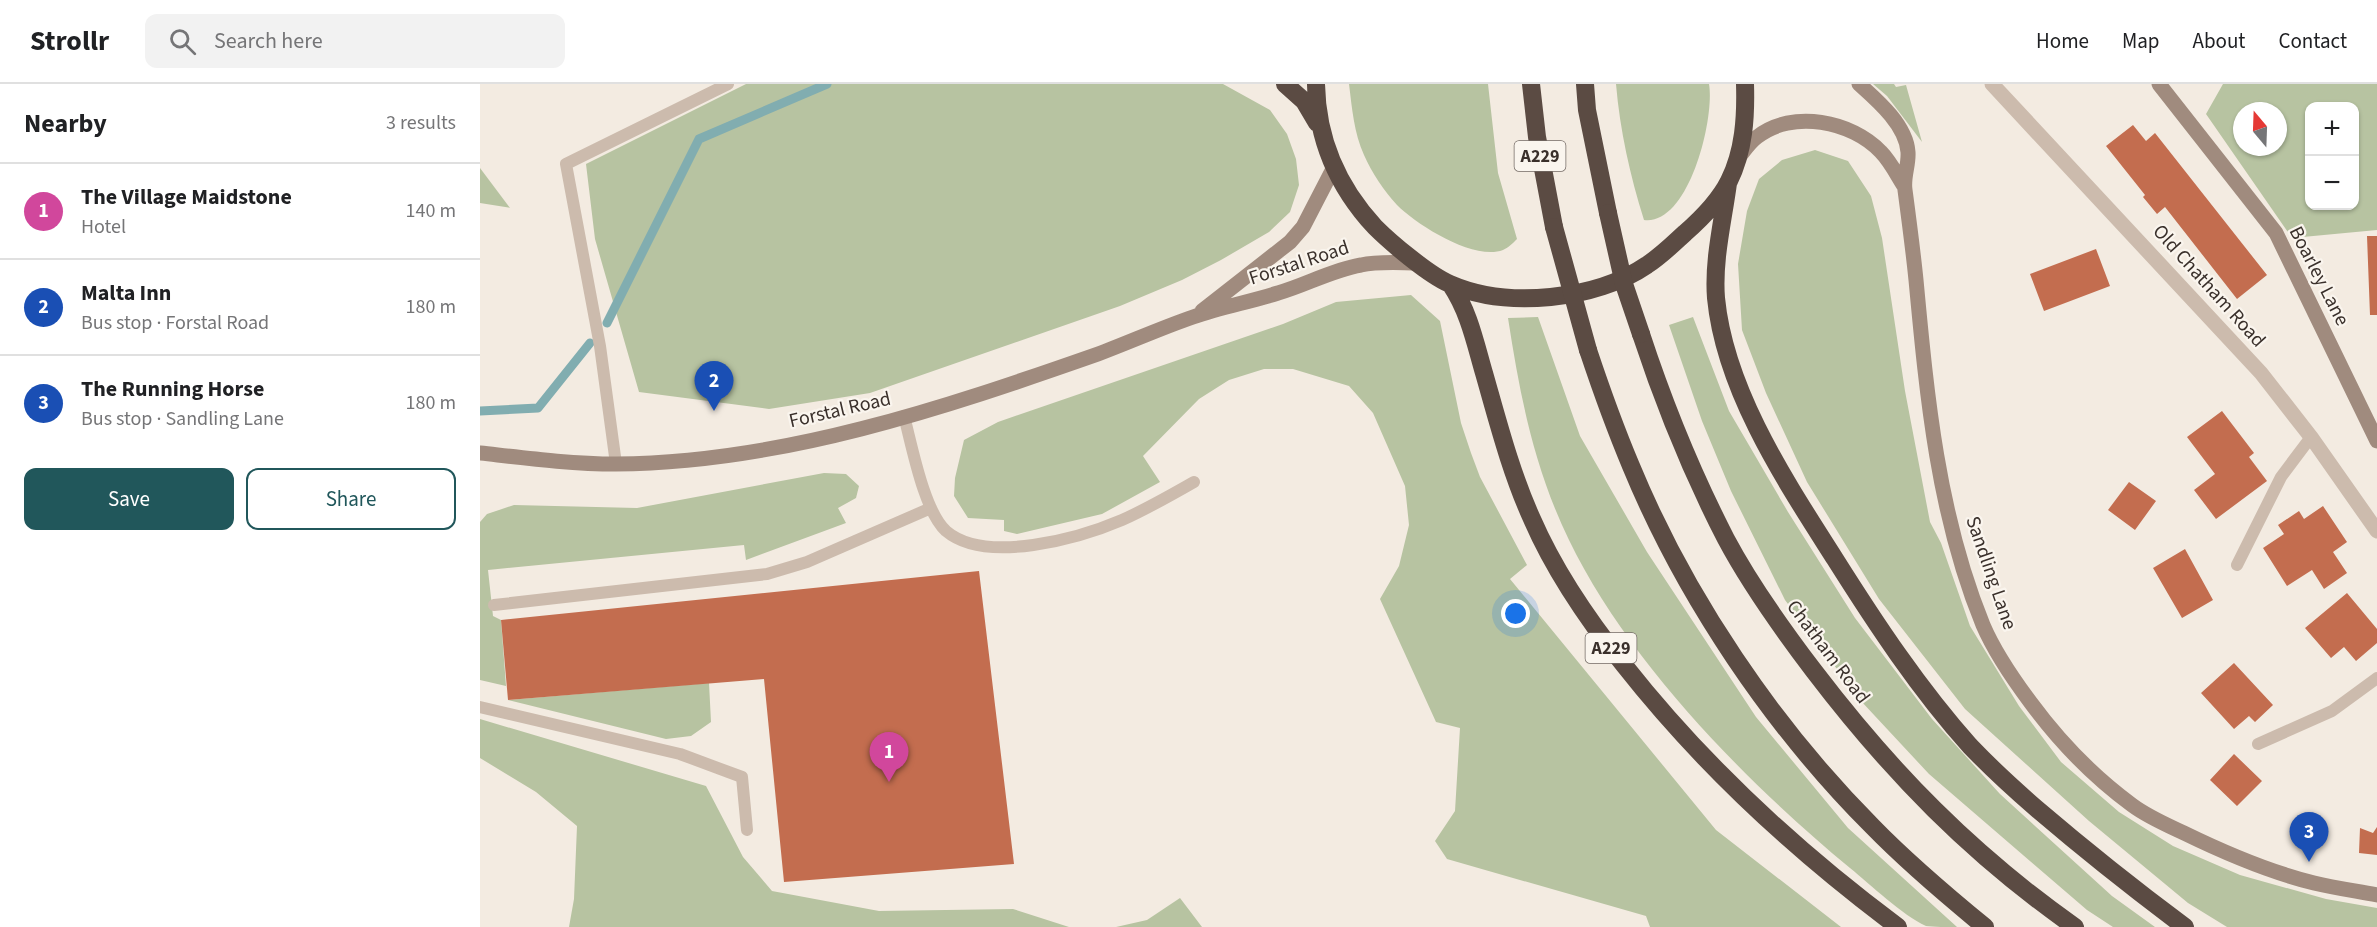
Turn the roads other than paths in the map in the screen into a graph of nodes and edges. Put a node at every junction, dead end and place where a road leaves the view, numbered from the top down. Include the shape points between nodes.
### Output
1 (728, 84) edge
2 (1285, 84) edge
3 (1316, 84) edge
4 (1531, 84) edge
5 (1585, 84) edge
6 (1745, 84) edge
7 (1859, 84) edge
8 (1992, 84) edge
9 (2159, 84) edge
10 (1320, 127) junction
11 (1739, 157) junction
12 (1333, 169) junction
13 (1728, 183) junction
14 (1904, 186) junction
15 (1419, 263) junction
16 (1451, 285) junction
17 (1194, 316) junction
18 (904, 416) junction
19 (2311, 436) junction
20 (2377, 441) edge
21 (480, 453) edge
22 (616, 464) junction
23 (1194, 482) dead end
24 (931, 508) junction
25 (2377, 531) edge
26 (2237, 565) dead end
27 (494, 605) dead end
28 (2377, 678) edge
29 (480, 706) edge
30 (2258, 744) dead end
31 (747, 830) dead end
32 (2377, 895) edge
33 (1898, 927) edge
34 (1985, 927) edge
35 (2075, 927) edge
36 (2184, 927) edge

1 - 22 lane via 566,164 600,346
2 - 10 highway via 1304,101
3 - 10 highway
4 - 34 highway, A229, bridge via 1554,227 1588,350 1627,457 1655,518 1742,667 1815,763 1872,826
5 - 35 highway, Chatham Road / A229, bridge via 1587,110 1624,284 1672,422 1726,539 1777,623 1846,714 1921,798 1981,854
6 - 11 highway
7 - 14 street, Sandling Lane via 1883,106 1900,131 1908,151
8 - 19 street, Old Chatham Road via 2210,316
9 - 20 street, Boarley Lane via 2276,233
10 - 12 highway
11 - 13 highway
11 - 14 street, Sandling Lane via 1756,137 1771,129 1794,122 1817,122 1842,127 1863,138 1881,152
12 - 15 highway via 1362,213
12 - 17 street, Forstal Road via 1303,227 1290,242
13 - 16 highway via 1706,214 1646,266 1595,288 1518,298
13 - 36 highway via 1716,262 1716,297 1722,330 1748,405 1811,521 1868,611 1970,746 2071,838
14 - 32 street, Sandling Lane via 1936,460 1967,581 1984,628 2009,673 2071,752 2133,806 2165,825 2246,861 2313,883
15 - 16 highway
15 - 17 street, Forstal Road via 1362,264
16 - 33 highway, A229 via 1467,313 1511,465 1532,520 1592,624 1648,695 1743,797
17 - 18 street, Forstal Road via 1047,372
18 - 22 street, Forstal Road via 758,450
18 - 24 lane
19 - 25 street, Old Chatham Road
19 - 26 lane via 2281,477
21 - 22 street, Forstal Road
23 - 24 lane via 1091,531 1018,547 961,539 947,531
24 - 27 lane via 807,562 767,574
28 - 30 lane via 2332,711
29 - 31 lane via 680,754 742,777

